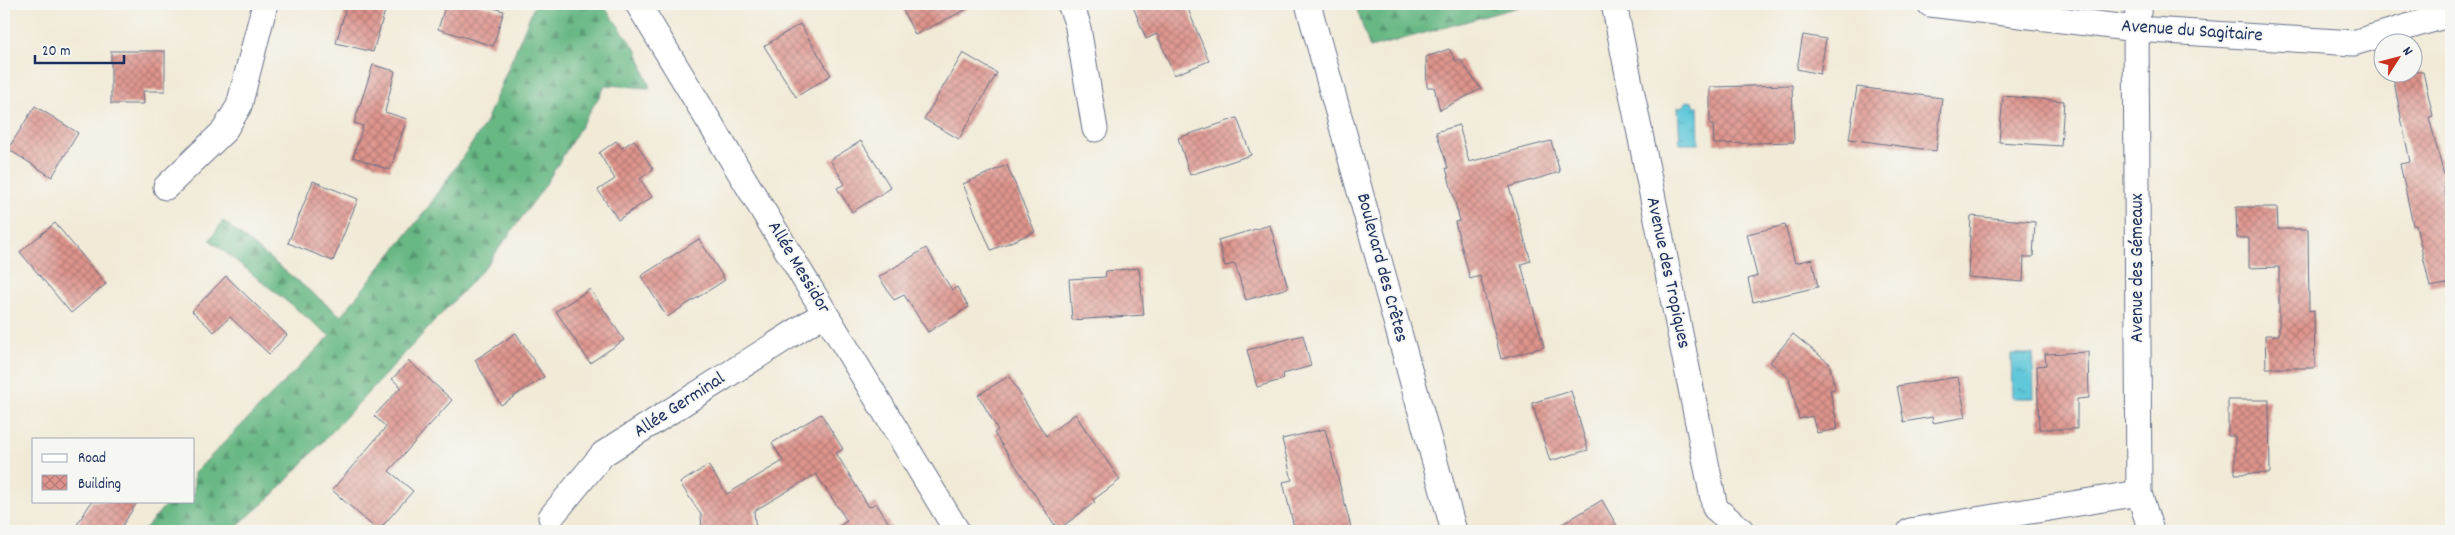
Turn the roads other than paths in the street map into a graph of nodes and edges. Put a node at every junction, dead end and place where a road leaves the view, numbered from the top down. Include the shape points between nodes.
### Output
1 (265, 4) edge
2 (638, 4) edge
3 (1070, 4) edge
4 (1308, 4) edge
5 (1614, 4) edge
6 (1930, 4) edge
7 (2138, 4) edge
8 (2451, 14) edge
9 (2136, 29) junction
10 (1095, 129) dead end
11 (166, 187) dead end
12 (825, 313) junction
13 (2139, 493) junction
14 (551, 517) dead end
15 (957, 531) edge
16 (1454, 531) edge
17 (1742, 531) edge
18 (1910, 531) edge
19 (2151, 531) edge

1 - 11 street via 239,106 224,131
2 - 12 street, Allée Messidor
3 - 10 street via 1077,22
4 - 16 street, Boulevard des Crêtes
5 - 17 street, Avenue des Tropiques via 1716,508
6 - 9 street, Avenue du Sagitaire
7 - 9 street, Avenue des Gémeaux
8 - 9 street, Avenue du Sagitaire via 2353,43
9 - 13 street, Avenue des Gémeaux
12 - 14 street, Allée Germinal via 603,454
12 - 15 street, Allée Messidor
13 - 18 street
13 - 19 street, Avenue des Gémeaux

